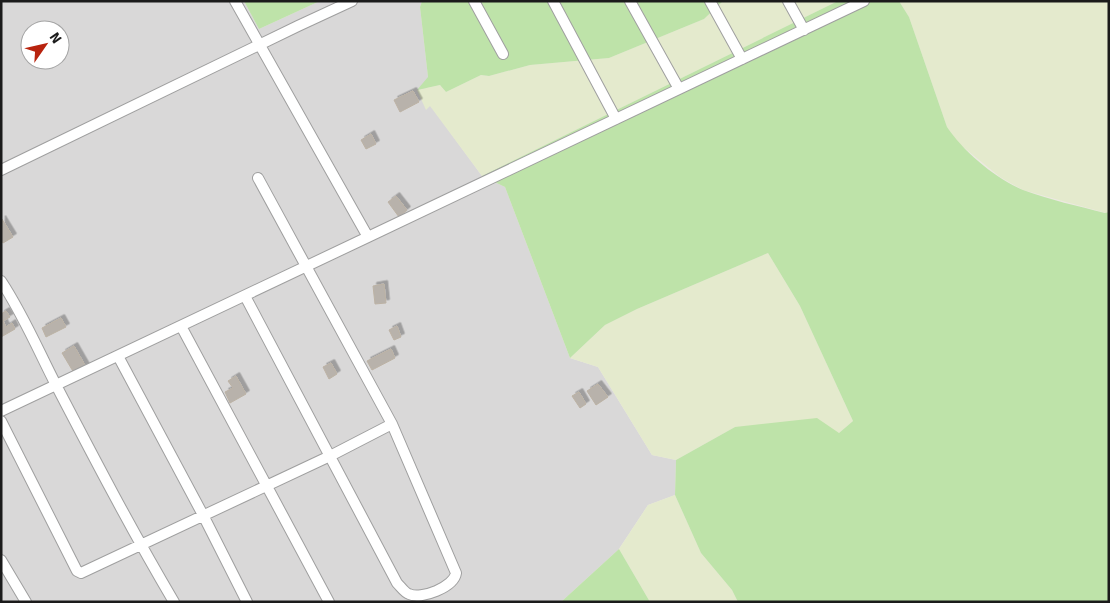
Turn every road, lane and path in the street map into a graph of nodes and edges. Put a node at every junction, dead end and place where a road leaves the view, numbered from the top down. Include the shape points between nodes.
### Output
1 (235, 1) edge
2 (352, 1) edge
3 (474, 1) edge
4 (553, 1) edge
5 (630, 1) edge
6 (710, 1) edge
7 (788, 1) edge
8 (864, 1) edge
9 (804, 30) junction
10 (260, 45) junction
11 (503, 54) dead end
12 (742, 59) junction
13 (679, 89) junction
14 (616, 119) junction
15 (1, 170) edge
16 (258, 178) dead end
17 (368, 237) junction
18 (306, 267) junction
19 (1, 281) edge
20 (245, 296) junction
21 (181, 326) junction
22 (118, 356) junction
23 (56, 385) junction
24 (1, 411) edge
25 (1, 421) edge
26 (392, 424) junction
27 (330, 456) junction
28 (267, 486) junction
29 (204, 515) junction
30 (140, 544) junction
31 (1, 560) edge
32 (26, 602) edge
33 (174, 602) edge
34 (247, 602) edge
35 (329, 602) edge

1 - 10 street
2 - 10 street
3 - 11 street
4 - 14 street
5 - 13 street
6 - 12 street
7 - 9 street
8 - 9 street
9 - 12 street
10 - 15 street
10 - 17 street
12 - 13 street
13 - 14 street
14 - 17 street
16 - 18 street
17 - 18 street
18 - 20 street
18 - 26 street
19 - 23 street
20 - 21 street
20 - 27 street
21 - 22 street
21 - 28 street
22 - 23 street
22 - 29 street
23 - 24 street
23 - 30 street
25 - 30 street via 79,573
26 - 27 street
26 - 27 street via 456,569 456,578 445,586 421,596 408,594 398,583
27 - 28 street
28 - 29 street
28 - 35 street
29 - 30 street
29 - 34 street
30 - 33 street
31 - 32 street

